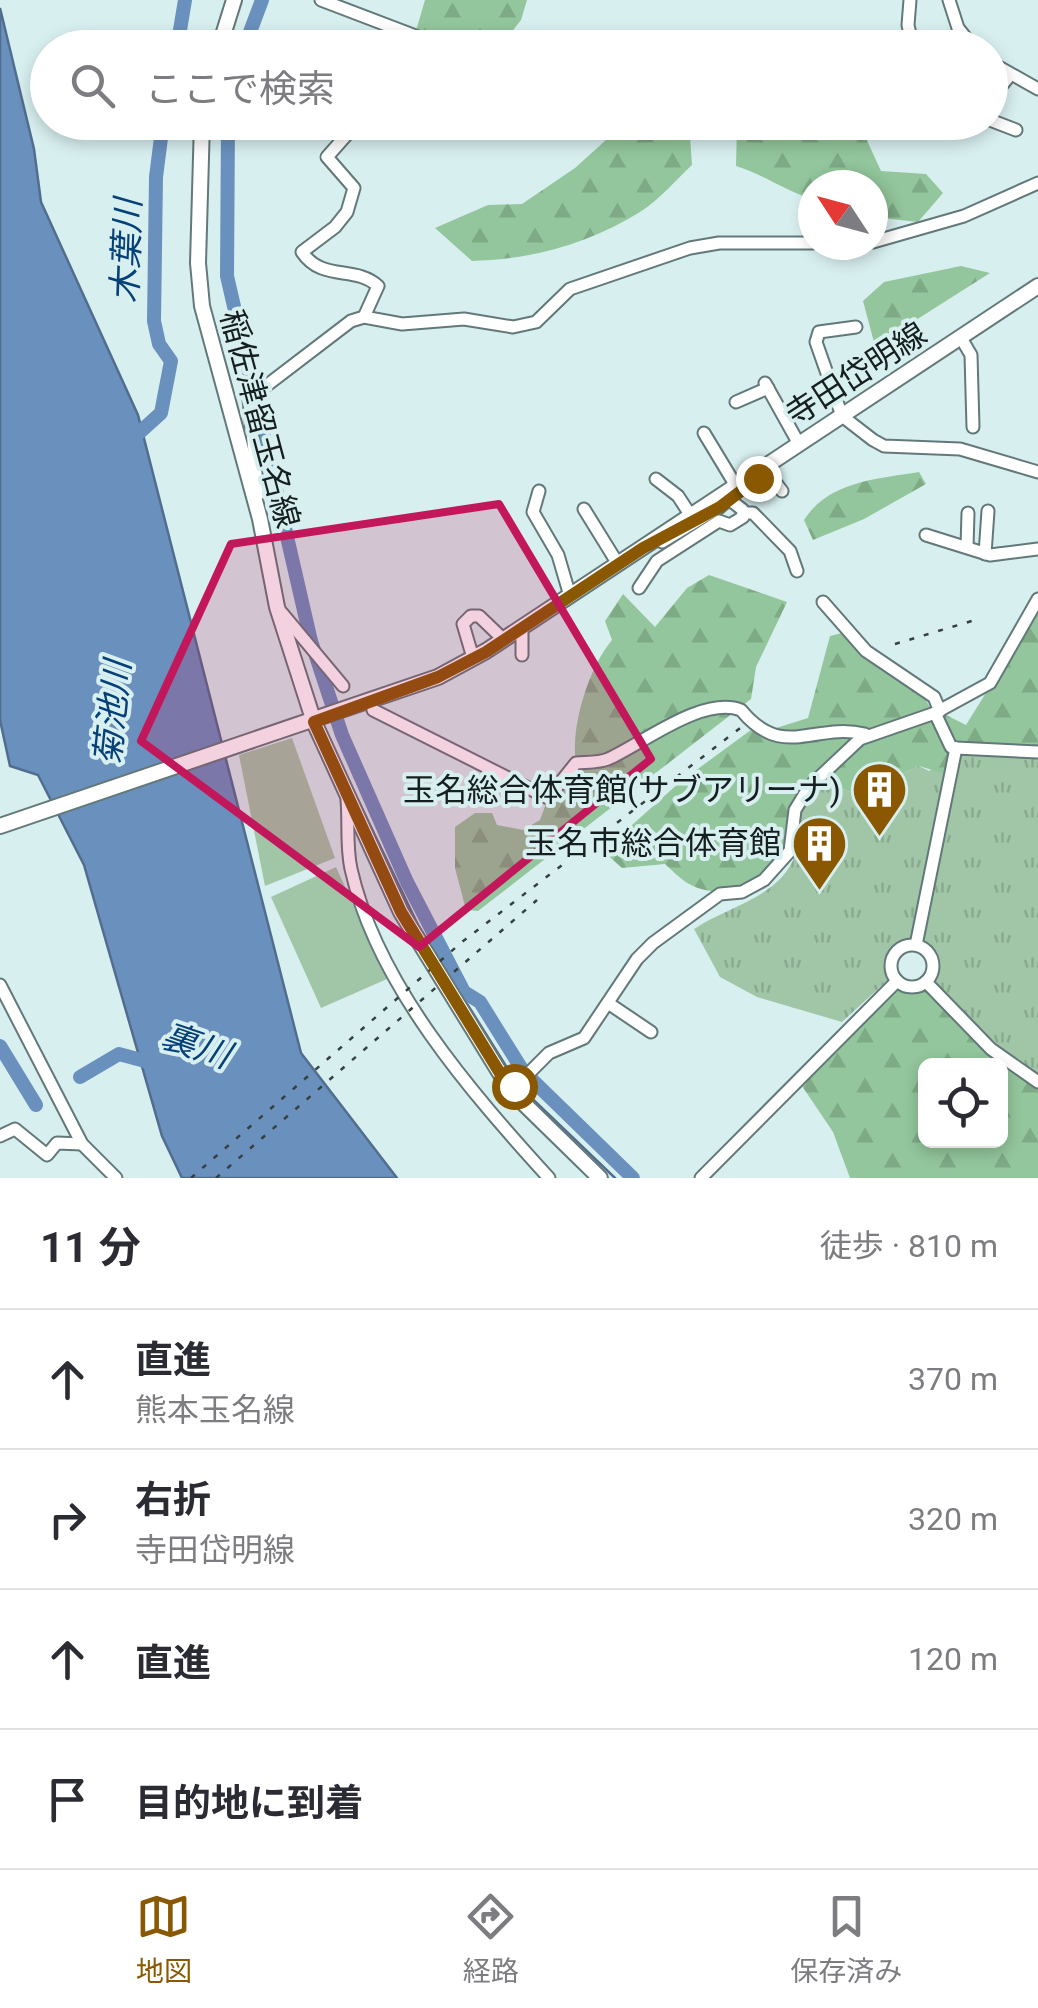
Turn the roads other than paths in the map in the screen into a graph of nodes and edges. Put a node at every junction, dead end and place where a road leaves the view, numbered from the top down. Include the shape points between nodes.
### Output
1 (234, 0) edge
2 (321, 0) edge
3 (910, 0) edge
4 (949, 0) edge
5 (225, 30) edge
6 (400, 30) edge
7 (909, 30) edge
8 (962, 30) edge
9 (1010, 76) joint
10 (1008, 78) edge
11 (1038, 89) edge
12 (1008, 127) edge
13 (1016, 130) dead end
14 (201, 140) edge
15 (342, 140) edge
16 (1038, 183) edge
17 (888, 238) edge
18 (798, 243) edge
19 (1038, 286) edge
20 (364, 317) junction
21 (856, 326) dead end
22 (960, 338) junction
23 (736, 402) dead end
24 (842, 416) junction
25 (973, 427) dead end
26 (704, 432) dead end
27 (799, 444) junction
28 (764, 468) junction
29 (1038, 472) edge
30 (656, 479) dead end
31 (539, 491) dead end
32 (782, 491) dead end
33 (733, 493) junction
34 (584, 510) dead end
35 (988, 511) dead end
36 (743, 512) junction
37 (968, 512) dead end
38 (718, 515) junction
39 (691, 516) junction
40 (260, 519) junction
41 (926, 535) dead end
42 (967, 547) junction
43 (643, 548) junction
44 (1038, 550) edge
45 (985, 554) junction
46 (618, 564) junction
47 (796, 571) dead end
48 (639, 588) dead end
49 (570, 596) junction
50 (1038, 598) edge
51 (823, 602) dead end
52 (277, 606) junction
53 (522, 628) junction
54 (504, 640) junction
55 (522, 655) dead end
56 (473, 658) junction
57 (343, 686) dead end
58 (373, 710) dead end
59 (938, 712) junction
60 (306, 725) junction
61 (865, 734) junction
62 (956, 748) junction
63 (1038, 752) edge
64 (346, 795) junction
65 (0, 826) edge
66 (916, 945) junction
67 (897, 981) junction
68 (926, 982) junction
69 (0, 985) edge
70 (608, 1003) junction
71 (652, 1032) dead end
72 (1038, 1082) edge
73 (513, 1088) junction
74 (0, 1136) edge
75 (82, 1144) junction
76 (116, 1178) edge
77 (549, 1178) edge
78 (600, 1178) edge
79 (700, 1178) edge

1 - 5 main road
2 - 6 street
3 - 7 street
4 - 8 street
9 - 10 street
9 - 11 street
12 - 13 street
14 - 40 main road, 稲佐津留玉名線 via 202,306
15 - 20 street via 327,157 354,188 347,212 302,252 331,274 364,276 378,286
16 - 17 street via 964,216
18 - 20 street via 690,248 570,289 536,322 512,327
19 - 22 main road, 寺田岱明線
20 - 40 street via 338,329 249,399
21 - 24 street via 819,332 816,342
22 - 24 main road, 寺田岱明線
22 - 25 street via 972,356
23 - 27 street via 766,386
24 - 27 main road, 寺田岱明線
24 - 29 street via 884,446 960,449
26 - 33 street
27 - 28 main road, 寺田岱明線
28 - 32 street
28 - 33 main road, 寺田岱明線
30 - 39 street
31 - 49 street via 533,512 558,555
33 - 36 street
33 - 38 street
33 - 39 main road, 寺田岱明線
34 - 46 street
35 - 45 street
36 - 38 street via 730,526
36 - 47 street via 780,539
37 - 42 street
38 - 43 street
38 - 48 street via 656,561
39 - 43 main road, 寺田岱明線
40 - 52 main road, 稲佐津留玉名線
41 - 42 street
42 - 45 street
43 - 46 main road, 寺田岱明線
44 - 45 street
46 - 49 main road, 寺田岱明線
49 - 53 main road, 寺田岱明線
50 - 59 street via 990,683
51 - 59 street via 866,651 934,697
52 - 57 street
52 - 60 main road, 稲佐津留玉名線
53 - 54 main road, 寺田岱明線
53 - 55 street
54 - 56 main road, 寺田岱明線
54 - 56 street via 471,616 463,624
56 - 60 main road, 寺田岱明線
58 - 61 street via 548,798 576,763 605,760 676,722 722,708 741,710 757,729 782,740 847,730
59 - 61 street
59 - 62 street
60 - 64 main road, 稲佐津留玉名線
60 - 65 main road, 寺田岱明線
61 - 70 street via 808,787 796,810 790,851 764,880 720,894 668,931 637,959
62 - 63 street
62 - 66 street
64 - 73 main road, 稲佐津留玉名線 via 401,912
64 - 77 street via 356,886 390,964 458,1074
66 - 67 street via 894,956
66 - 68 street via 933,964
67 - 68 street via 911,987
67 - 79 street
68 - 72 street via 991,1048
69 - 75 street
70 - 71 street
70 - 73 street via 584,1038 549,1053
73 - 78 main road, 稲佐津留玉名線
74 - 75 street via 24,1132 47,1155 57,1143
75 - 76 street

